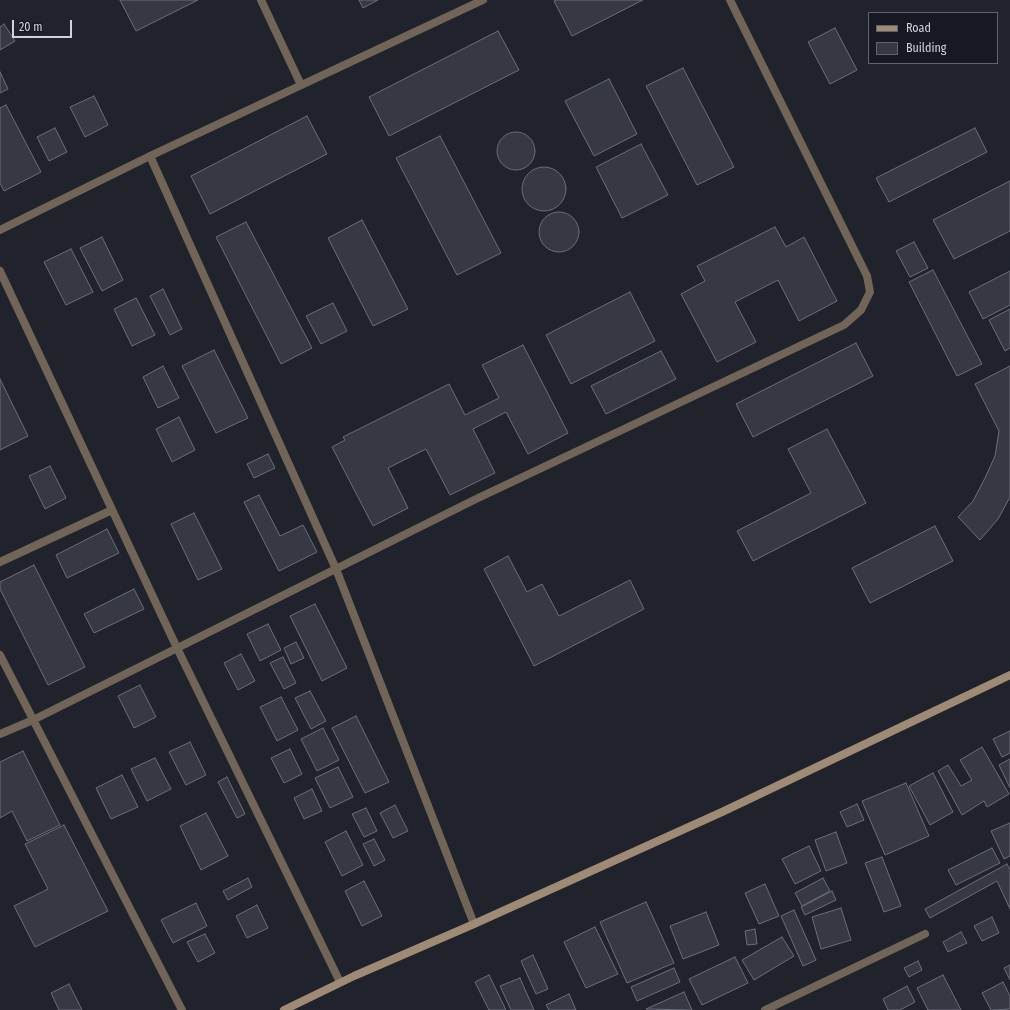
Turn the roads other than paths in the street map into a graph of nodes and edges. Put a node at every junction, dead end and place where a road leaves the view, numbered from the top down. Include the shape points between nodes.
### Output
1 (261, 0) edge
2 (483, 0) edge
3 (730, 0) edge
4 (301, 85) junction
5 (150, 156) junction
6 (0, 230) edge
7 (0, 271) edge
8 (112, 510) junction
9 (0, 562) edge
10 (336, 569) junction
11 (177, 648) junction
12 (0, 655) edge
13 (1010, 675) edge
14 (33, 720) junction
15 (0, 734) edge
16 (474, 924) junction
17 (926, 934) dead end
18 (340, 982) junction
19 (182, 1010) edge
20 (284, 1010) edge
21 (766, 1010) edge

1 - 4 street
2 - 4 street
3 - 10 street via 867,276 870,292 861,310 844,325 476,499
4 - 5 street
5 - 6 street
5 - 10 street
7 - 8 street
8 - 9 street
8 - 11 street
10 - 11 street
10 - 16 street
11 - 14 street
11 - 18 street
12 - 14 street
13 - 16 street via 729,809
14 - 15 street
14 - 19 street
16 - 18 street
17 - 21 street
18 - 20 street

